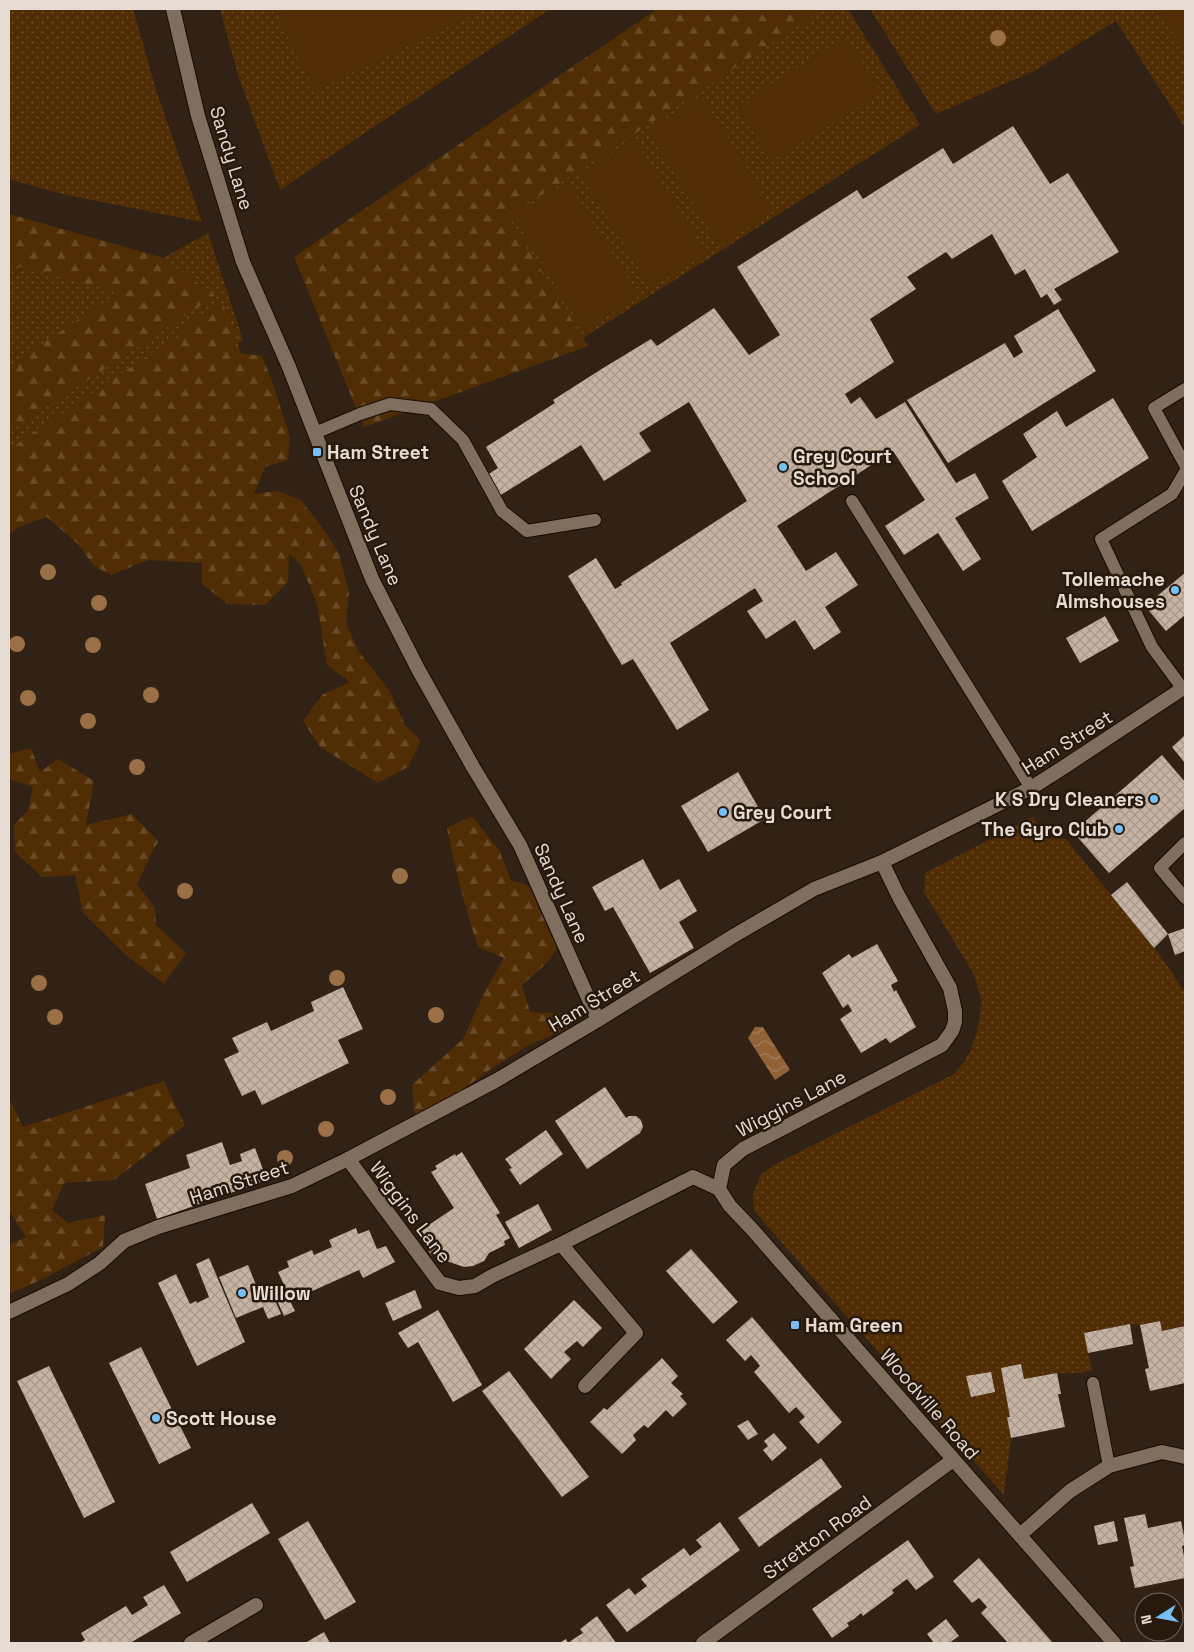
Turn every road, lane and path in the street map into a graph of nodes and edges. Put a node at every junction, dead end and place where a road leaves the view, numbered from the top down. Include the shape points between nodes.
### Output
1 (173, 9) edge
2 (1185, 389) edge
3 (314, 433) junction
4 (1185, 465) edge
5 (1185, 472) edge
6 (852, 501) dead end
7 (595, 520) dead end
8 (1184, 688) edge
9 (1031, 788) junction
10 (1185, 843) edge
11 (882, 862) junction
12 (1185, 898) edge
13 (598, 1020) junction
14 (348, 1159) junction
15 (718, 1189) junction
16 (561, 1244) junction
17 (9, 1312) edge
18 (1093, 1383) dead end
19 (585, 1386) dead end
20 (1185, 1457) edge
21 (954, 1460) junction
22 (1109, 1466) junction
23 (1020, 1535) junction
24 (256, 1605) dead end
25 (720, 1638) edge
26 (191, 1643) edge
27 (703, 1643) edge
28 (1114, 1643) edge

1 - 3 street, Sandy Lane via 198,116 243,262
2 - 4 lane via 1154,408
3 - 7 lane via 390,404 431,409 463,440 502,511 527,531
3 - 13 street, Sandy Lane via 372,579 418,669 520,845
5 - 8 lane via 1172,494 1101,539 1152,647
6 - 9 lane
8 - 9 street, Ham Street
9 - 11 street, Ham Street
10 - 12 lane via 1160,868
11 - 13 street, Ham Street via 814,889
11 - 15 street, Wiggins Lane via 950,988 955,1011 952,1031 942,1045 743,1149 724,1165
13 - 14 street, Ham Street via 497,1080
14 - 16 street, Wiggins Lane via 440,1282 459,1288 475,1286
14 - 17 street, Ham Street via 292,1186 158,1227 124,1241 68,1284
15 - 16 street, Wiggins Lane via 693,1177
15 - 21 street, Woodville Road
16 - 19 street via 636,1333
18 - 22 lane
20 - 22 street via 1162,1452
21 - 23 street, Woodville Road
21 - 25 street, Stretton Road
22 - 23 street via 1070,1491
23 - 28 street, Woodville Road
24 - 26 street
25 - 27 street, Stretton Road

